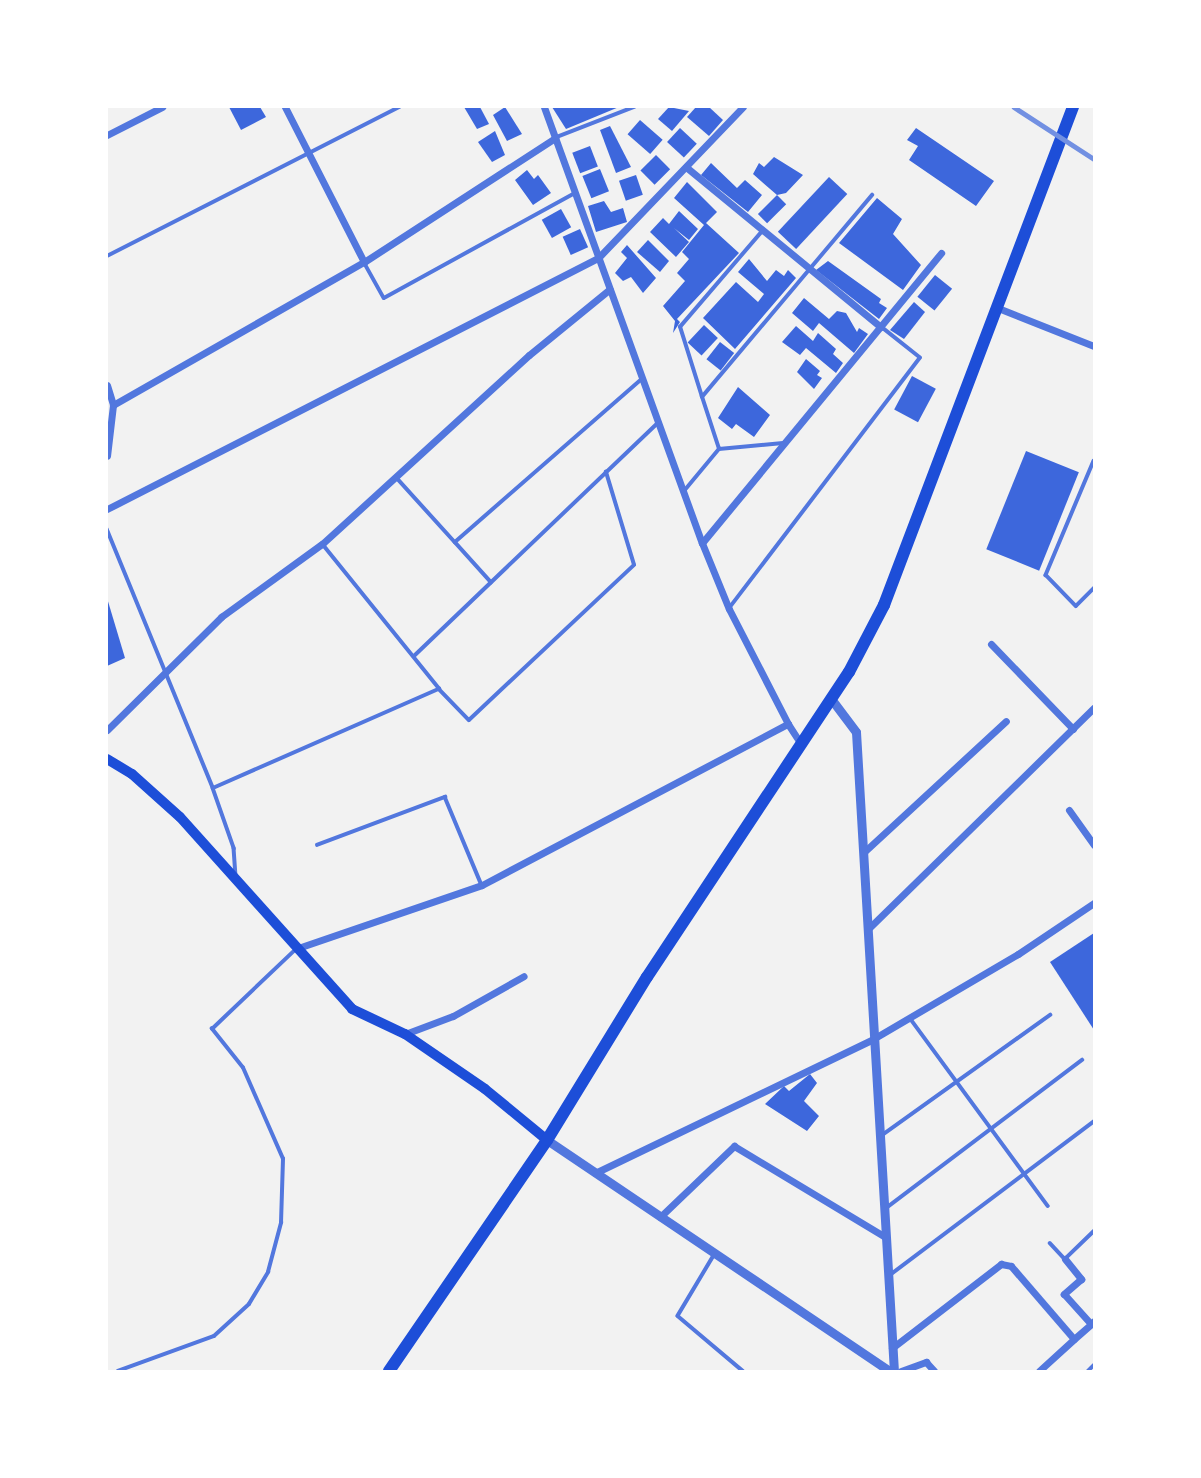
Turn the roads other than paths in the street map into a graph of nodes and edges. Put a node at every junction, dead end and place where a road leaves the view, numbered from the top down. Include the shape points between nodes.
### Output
1 (142, 107) edge
2 (162, 107) edge
3 (285, 107) edge
4 (399, 107) edge
5 (544, 107) edge
6 (634, 107) edge
7 (743, 107) edge
8 (1073, 107) edge
9 (629, 109) edge
10 (146, 115) junction
11 (107, 135) edge
12 (555, 138) junction
13 (308, 152) junction
14 (686, 167) junction
15 (575, 193) junction
16 (872, 195) dead end
17 (763, 230) junction
18 (941, 253) dead end
19 (107, 256) edge
20 (598, 258) junction
21 (364, 262) junction
22 (812, 271) junction
23 (610, 289) junction
24 (998, 308) junction
25 (881, 327) junction
26 (1094, 346) edge
27 (643, 378) junction
28 (107, 385) edge
29 (702, 397) junction
30 (113, 405) junction
31 (659, 422) junction
32 (788, 442) junction
33 (719, 449) junction
34 (107, 456) edge
35 (1094, 461) edge
36 (606, 472) junction
37 (395, 476) junction
38 (684, 491) junction
39 (107, 509) edge
40 (107, 529) edge
41 (455, 542) junction
42 (702, 543) junction
43 (322, 544) junction
44 (491, 582) junction
45 (1094, 588) edge
46 (729, 609) junction
47 (991, 644) dead end
48 (414, 656) junction
49 (164, 672) junction
50 (439, 689) junction
51 (832, 700) junction
52 (1094, 708) edge
53 (1006, 721) dead end
54 (788, 724) junction
55 (1073, 729) junction
56 (107, 730) edge
57 (801, 744) junction
58 (107, 760) edge
59 (213, 788) junction
60 (1069, 810) dead end
61 (317, 845) dead end
62 (1094, 845) edge
63 (864, 852) junction
64 (237, 880) junction
65 (482, 885) junction
66 (1094, 903) edge
67 (869, 928) junction
68 (298, 948) junction
69 (524, 976) dead end
70 (1050, 1015) dead end
71 (908, 1016) junction
72 (405, 1034) junction
73 (873, 1039) junction
74 (1082, 1060) dead end
75 (956, 1083) junction
76 (1094, 1121) edge
77 (992, 1128) junction
78 (879, 1137) junction
79 (547, 1140) junction
80 (595, 1173) junction
81 (1024, 1173) junction
82 (1048, 1206) dead end
83 (884, 1210) junction
84 (660, 1217) junction
85 (1094, 1231) edge
86 (884, 1236) junction
87 (1050, 1243) dead end
88 (716, 1254) junction
89 (1065, 1259) junction
90 (885, 1279) junction
91 (1093, 1322) edge
92 (1073, 1339) junction
93 (892, 1348) junction
94 (1094, 1365) edge
95 (118, 1371) edge
96 (389, 1371) edge
97 (743, 1371) edge
98 (892, 1371) edge
99 (901, 1371) edge
100 (934, 1371) edge
101 (1039, 1371) edge
102 (1088, 1371) edge

1 - 10 lane
2 - 10 street
3 - 13 street
4 - 13 lane
5 - 12 street
6 - 9 lane
7 - 14 street
8 - 24 highway
9 - 12 lane
10 - 11 street
12 - 15 street
12 - 21 street
13 - 19 lane
13 - 21 street
14 - 17 street
14 - 20 street
15 - 20 street
15 - 21 lane via 384,298
16 - 22 lane
17 - 22 street
17 - 29 lane via 680,327
18 - 25 street
20 - 23 street
20 - 39 street
21 - 30 street
22 - 25 street
22 - 29 lane
23 - 27 street
23 - 37 street
24 - 26 street
24 - 51 highway via 884,605
25 - 32 street
25 - 46 lane via 920,358
27 - 31 street
27 - 41 lane
28 - 30 street
29 - 33 lane
30 - 34 street
31 - 36 lane
31 - 38 street
32 - 33 lane
32 - 42 street
33 - 38 lane
35 - 45 lane via 1046,575 1076,606
36 - 44 lane
36 - 50 lane via 635,565 469,720
37 - 41 lane
37 - 43 street
38 - 42 street
40 - 49 lane
41 - 44 lane
42 - 46 street
43 - 48 lane
43 - 49 street via 221,617
44 - 48 lane
46 - 54 street
47 - 55 street
48 - 50 lane
49 - 56 street
49 - 59 lane
50 - 59 lane
51 - 57 highway
51 - 63 street via 856,733
52 - 55 street
53 - 63 street
54 - 57 street
54 - 65 street
55 - 67 street
57 - 79 highway via 647,976
58 - 64 main road via 132,774 180,817
59 - 64 lane via 234,848
60 - 62 street
61 - 65 lane via 445,797
63 - 67 street
64 - 68 main road
65 - 68 street
66 - 71 street via 1018,954
67 - 73 street
68 - 72 main road via 352,1009
68 - 95 lane via 212,1029 243,1068 283,1159 278,1236 268,1272 231,1324 187,1349
69 - 72 street via 453,1016
70 - 75 lane
71 - 73 street
71 - 75 lane
72 - 79 main road via 485,1089
73 - 78 street
73 - 80 street
74 - 77 lane
75 - 77 lane
75 - 78 lane
76 - 81 lane
77 - 81 lane
77 - 83 lane
78 - 83 street
79 - 80 street
79 - 96 highway
80 - 84 street
81 - 82 lane
81 - 90 lane
83 - 86 street
84 - 86 street via 734,1146
84 - 88 street
85 - 89 lane
86 - 90 street
87 - 89 lane
88 - 97 lane via 678,1316
88 - 98 street
89 - 91 street via 1081,1279 1064,1294
90 - 93 street
91 - 92 street
92 - 93 street via 1011,1266 1001,1264
92 - 101 street
93 - 98 street
94 - 102 lane
99 - 100 street via 926,1362

